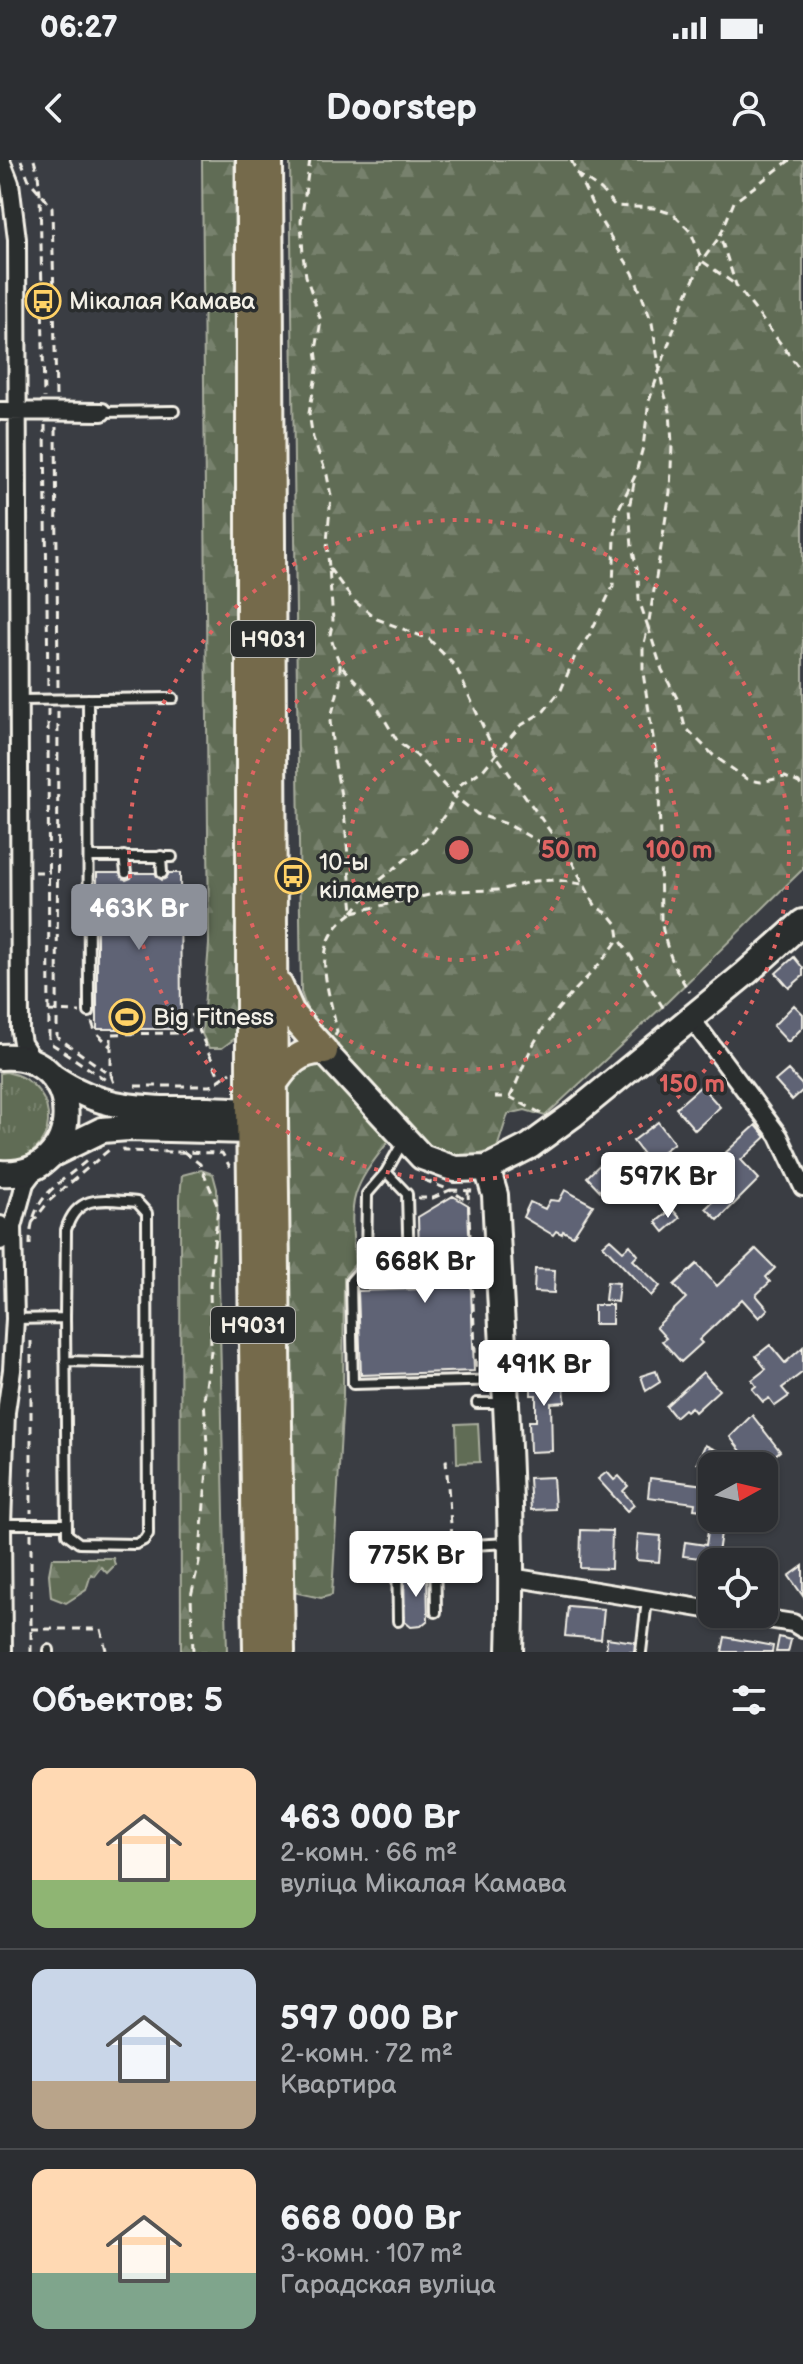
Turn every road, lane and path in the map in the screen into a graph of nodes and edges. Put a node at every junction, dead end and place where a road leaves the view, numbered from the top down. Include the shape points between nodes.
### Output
1 (1, 160) edge
2 (21, 160) edge
3 (34, 160) edge
4 (250, 160) edge
5 (269, 160) edge
6 (310, 160) edge
7 (571, 160) edge
8 (790, 160) edge
9 (576, 173) junction
10 (40, 193) junction
11 (720, 236) junction
12 (702, 261) junction
13 (736, 285) junction
14 (803, 373) edge
15 (660, 375) junction
16 (0, 411) edge
17 (174, 411) dead end
18 (18, 412) junction
19 (50, 412) junction
20 (102, 412) joint
21 (635, 476) junction
22 (329, 568) junction
23 (648, 627) junction
24 (340, 664) junction
25 (173, 698) dead end
26 (88, 699) junction
27 (19, 700) junction
28 (53, 700) junction
29 (496, 755) junction
30 (803, 789) edge
31 (454, 796) junction
32 (124, 856) junction
33 (161, 856) junction
34 (89, 857) junction
35 (172, 857) dead end
36 (571, 860) junction
37 (126, 873) dead end
38 (162, 873) dead end
39 (584, 884) junction
40 (353, 912) junction
41 (803, 922) edge
42 (619, 938) junction
43 (275, 973) junction
44 (49, 1011) junction
45 (57, 1011) junction
46 (89, 1012) junction
47 (192, 1014) dead end
48 (690, 1018) junction
49 (198, 1027) junction
50 (111, 1047) junction
51 (327, 1048) junction
52 (0, 1057) edge
53 (44, 1069) junction
54 (111, 1075) junction
55 (274, 1083) junction
56 (129, 1086) dead end
57 (495, 1097) dead end
58 (510, 1097) junction
59 (258, 1120) junction
60 (558, 1126) junction
61 (115, 1138) dead end
62 (404, 1139) junction
63 (114, 1145) dead end
64 (104, 1147) dead end
65 (184, 1152) junction
66 (222, 1153) dead end
67 (44, 1161) junction
68 (487, 1168) junction
69 (386, 1172) junction
70 (0, 1173) edge
71 (803, 1187) edge
72 (468, 1191) dead end
73 (414, 1198) dead end
74 (469, 1202) junction
75 (0, 1225) edge
76 (30, 1227) junction
77 (0, 1241) edge
78 (30, 1257) dead end
79 (366, 1264) junction
80 (65, 1318) junction
81 (22, 1319) junction
82 (65, 1361) junction
83 (147, 1363) junction
84 (477, 1381) junction
85 (0, 1382) edge
86 (504, 1391) junction
87 (477, 1403) dead end
88 (6, 1412) junction
89 (454, 1460) dead end
90 (1, 1524) edge
91 (66, 1524) junction
92 (31, 1525) junction
93 (510, 1543) junction
94 (435, 1546) junction
95 (453, 1546) junction
96 (416, 1548) junction
97 (416, 1561) dead end
98 (511, 1577) junction
99 (647, 1600) junction
100 (698, 1608) edge
101 (436, 1612) dead end
102 (398, 1621) dead end
103 (778, 1621) edge
104 (31, 1629) junction
105 (803, 1629) edge
106 (106, 1650) dead end
107 (3, 1652) edge
108 (31, 1652) edge
109 (193, 1652) edge
110 (257, 1652) edge
111 (281, 1652) edge
112 (510, 1652) edge
113 (641, 1652) edge

1 - 18 street via 16,225
2 - 10 path
3 - 10 path
4 - 59 main road, Н9031
5 - 43 main road, Н9031
6 - 22 path via 301,221 303,255 321,321 309,413 331,496
7 - 9 path
8 - 11 path via 734,202
9 - 12 path via 615,206 673,214 691,232
9 - 15 path via 633,273 652,323
10 - 19 path
10 - 19 path via 52,207
11 - 12 path
11 - 13 path
12 - 13 path
12 - 15 path
13 - 14 path
15 - 21 path via 649,401
15 - 23 path via 670,411 670,492
16 - 18 street
17 - 20 lane
18 - 19 street
18 - 27 street
19 - 20 street
19 - 28 path
19 - 28 path
21 - 23 path via 629,508 632,547
21 - 29 path via 616,514 613,586 590,634 561,690
22 - 24 path via 330,635
22 - 29 path via 353,600 377,619 429,639 456,667
23 - 30 path via 685,727 748,780 785,777
23 - 48 path via 643,673 659,775 661,919
24 - 31 path via 373,700 398,742
24 - 40 path via 330,721
25 - 26 lane
26 - 28 lane
26 - 34 lane
27 - 28 lane
27 - 53 street via 20,1031 22,1043
28 - 44 path
28 - 45 path
29 - 31 path
29 - 36 path
31 - 36 path via 477,814 507,824
31 - 40 path via 425,840
32 - 33 lane
32 - 34 lane
32 - 37 lane
33 - 35 lane
33 - 38 lane
34 - 46 lane
36 - 39 path
39 - 40 path via 534,881 500,890 447,891
39 - 42 path via 596,907 617,924
40 - 51 path via 325,944 325,978 337,1032
41 - 48 street
42 - 48 path
42 - 58 path via 538,1036
43 - 51 main road via 292,1015
43 - 55 main road, Н9031
44 - 45 path
44 - 54 path via 49,1042 115,1086
45 - 46 path
45 - 54 path via 57,1037
46 - 50 path via 95,1031
47 - 49 path
48 - 60 street
48 - 71 street via 779,1136
49 - 50 path via 181,1033 111,1034
49 - 56 path via 221,1081 211,1086
50 - 54 path
51 - 55 main road via 297,1056
51 - 62 street
52 - 53 street via 21,1058
53 - 59 street via 74,1091 113,1105
53 - 67 street via 62,1091 67,1113 63,1136
55 - 59 main road, Н9031
57 - 58 path
58 - 60 path
59 - 67 street via 102,1130
59 - 110 main road, Н9031
59 - 111 main road, Н9031
60 - 68 street
61 - 65 path via 124,1151
62 - 68 street via 437,1164 471,1171
62 - 69 lane
63 - 76 path via 49,1201
64 - 76 path via 38,1202
65 - 66 path
65 - 109 path via 200,1164 218,1207 204,1400 208,1458 191,1596
67 - 70 street via 18,1173
67 - 81 street via 25,1183 15,1213
68 - 86 street via 495,1195
69 - 79 lane via 367,1194
69 - 79 lane via 407,1194 409,1270 401,1279 372,1279
72 - 74 path
73 - 74 path via 433,1198 450,1190
74 - 84 path
75 - 77 street
76 - 78 path
79 - 84 lane via 351,1281 353,1384
80 - 81 lane
80 - 82 lane
80 - 83 lane via 69,1218 93,1200 137,1202 147,1213
81 - 88 street
81 - 92 path
82 - 83 lane
82 - 91 lane
83 - 91 lane via 148,1534 136,1544 79,1543 67,1534
84 - 86 lane
85 - 88 street
86 - 87 lane
86 - 93 street
88 - 90 street
89 - 95 path via 446,1461
90 - 92 lane
90 - 107 street
91 - 92 lane
92 - 104 path
93 - 95 lane
93 - 98 street
94 - 95 lane
94 - 96 lane
94 - 101 lane
96 - 97 lane
96 - 102 lane via 397,1549
98 - 99 street
98 - 112 street
99 - 100 street
99 - 113 lane
103 - 105 street
104 - 106 path via 101,1629
104 - 108 path

